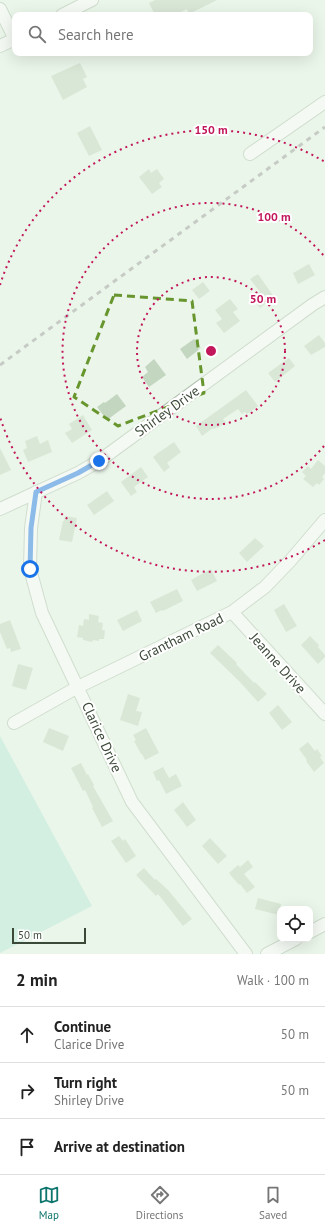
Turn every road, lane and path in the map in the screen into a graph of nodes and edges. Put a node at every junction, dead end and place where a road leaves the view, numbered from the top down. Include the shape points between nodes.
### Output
1 (92, 0) edge
2 (0, 9) edge
3 (68, 12) edge
4 (12, 33) edge
5 (12, 40) edge
6 (0, 46) edge
7 (325, 102) edge
8 (250, 154) dead end
9 (325, 297) edge
10 (36, 492) junction
11 (0, 509) edge
12 (325, 520) edge
13 (232, 612) junction
14 (78, 687) junction
15 (325, 714) edge
16 (14, 723) dead end
17 (325, 924) edge
18 (313, 930) edge
19 (290, 942) edge
20 (246, 954) edge
21 (267, 954) edge

1 - 3 street
2 - 4 street
5 - 6 street
7 - 8 street
9 - 10 street, Shirley Drive via 109,454 78,473
10 - 11 street, Shirley Drive
10 - 14 street, Clarice Drive via 31,528 30,569 42,613
12 - 13 street, Grantham Road via 265,587
13 - 14 street, Grantham Road
13 - 15 street, Jeanne Drive
14 - 16 street, Grantham Road
14 - 20 street, Clarice Drive via 132,802
17 - 18 street
19 - 21 street

